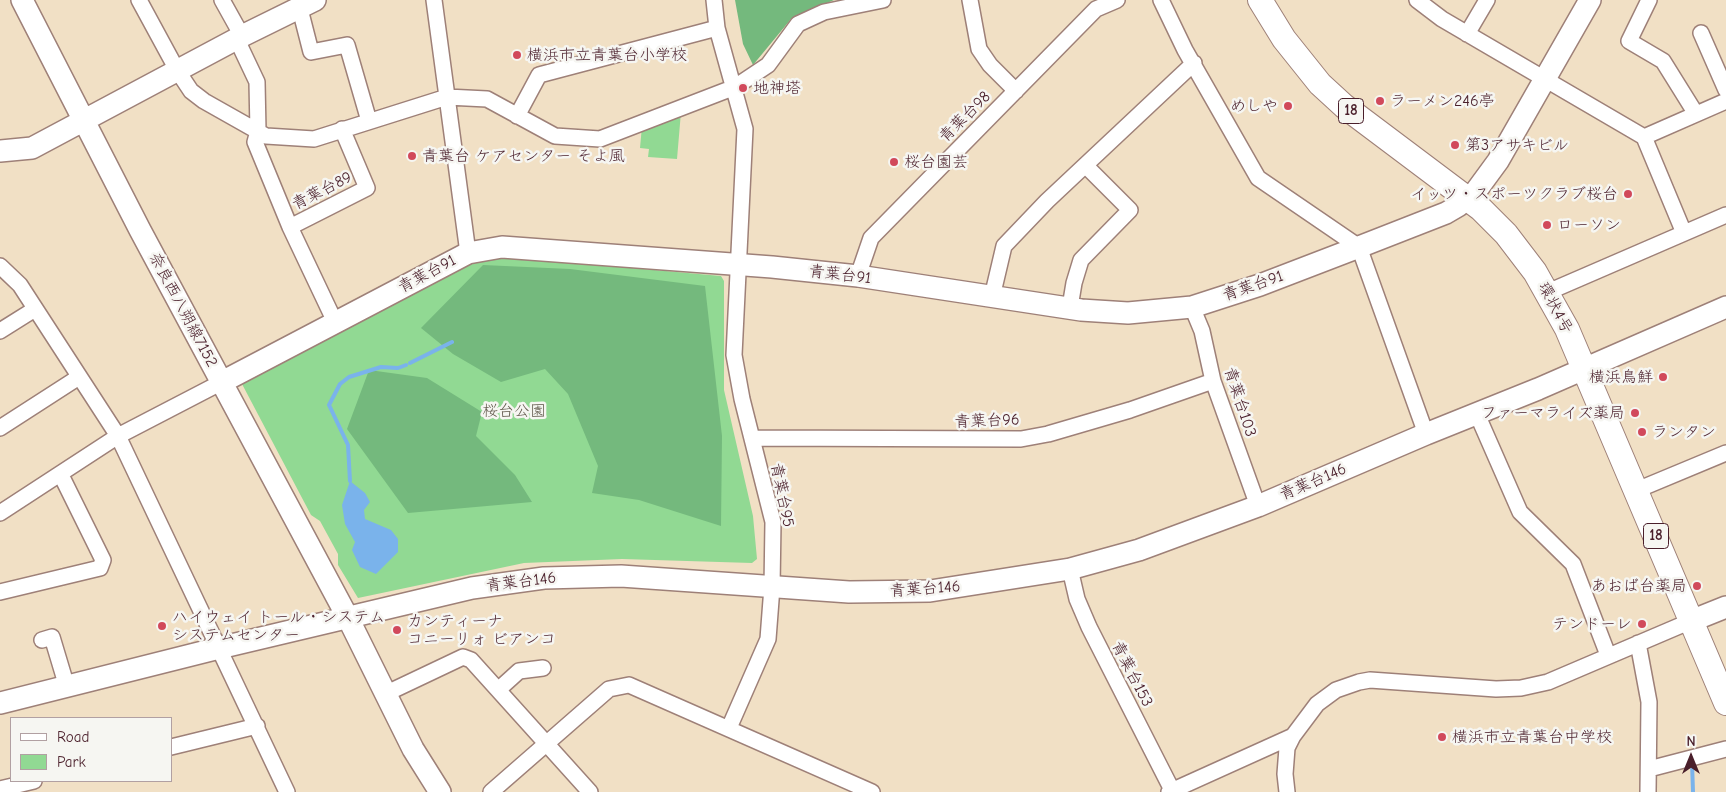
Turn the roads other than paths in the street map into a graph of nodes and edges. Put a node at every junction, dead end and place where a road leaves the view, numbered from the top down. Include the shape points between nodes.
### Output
1 (22, 0) edge
2 (139, 0) edge
3 (222, 0) edge
4 (434, 0) edge
5 (714, 0) edge
6 (883, 0) edge
7 (970, 0) edge
8 (1117, 0) edge
9 (1161, 0) edge
10 (1260, 0) edge
11 (1418, 0) edge
12 (1487, 0) edge
13 (1590, 0) edge
14 (1648, 0) edge
15 (308, 4) edge
16 (717, 28) junction
17 (1701, 33) dead end
18 (1467, 34) junction
19 (242, 36) junction
20 (1194, 63) junction
21 (177, 70) junction
22 (1544, 80) junction
23 (735, 87) junction
24 (1726, 90) edge
25 (1016, 91) junction
26 (447, 97) junction
27 (1726, 101) edge
28 (1696, 114) junction
29 (517, 116) junction
30 (82, 119) junction
31 (369, 121) junction
32 (342, 130) junction
33 (258, 131) junction
34 (1644, 137) junction
35 (0, 152) edge
36 (1086, 166) junction
37 (1467, 199) junction
38 (1726, 215) edge
39 (290, 227) junction
40 (1684, 233) junction
41 (1359, 247) junction
42 (468, 253) junction
43 (740, 263) junction
44 (0, 266) edge
45 (858, 276) junction
46 (1548, 292) junction
47 (992, 297) junction
48 (1192, 307) junction
49 (1726, 307) edge
50 (1070, 308) junction
51 (35, 309) junction
52 (335, 322) junction
53 (0, 331) edge
54 (1584, 369) junction
55 (79, 377) junction
56 (1213, 381) junction
57 (222, 382) junction
58 (1477, 414) junction
59 (0, 428) edge
60 (1426, 434) junction
61 (118, 436) junction
62 (753, 438) junction
63 (1726, 453) edge
64 (60, 475) junction
65 (1637, 490) junction
66 (1258, 506) junction
67 (0, 513) edge
68 (1070, 569) junction
69 (772, 587) junction
70 (0, 592) edge
71 (1726, 606) edge
72 (348, 618) junction
73 (1692, 621) junction
74 (52, 637) dead end
75 (1638, 643) junction
76 (219, 648) junction
77 (1608, 655) junction
78 (543, 668) dead end
79 (67, 687) junction
80 (498, 690) junction
81 (385, 694) junction
82 (0, 703) edge
83 (1726, 704) edge
84 (257, 726) junction
85 (729, 728) junction
86 (1292, 736) junction
87 (545, 744) junction
88 (172, 747) edge
89 (1726, 749) edge
90 (1650, 769) junction
91 (30, 782) edge
92 (0, 789) edge
93 (1171, 791) edge
94 (286, 792) edge
95 (440, 792) edge
96 (491, 792) edge
97 (590, 792) edge
98 (872, 792) edge
99 (1287, 792) edge
100 (1648, 792) edge

1 - 30 street, 奈良西八朔線7152
2 - 21 street
3 - 19 street
4 - 26 street
5 - 16 street, 青葉台95
6 - 23 street via 824,12 798,24 768,65
7 - 25 street via 979,49
8 - 25 street, 青葉台98 via 1096,9
9 - 20 street
10 - 37 main road, 環状4号 / 18 via 1284,39 1320,84
11 - 18 street
12 - 18 street
13 - 22 street, 青葉台91
14 - 28 street via 1629,41 1663,61
15 - 19 street
15 - 31 street via 311,52 347,45
16 - 23 street, 青葉台95
16 - 29 street via 539,75
17 - 24 street
18 - 22 street
19 - 21 street
19 - 33 street via 239,44 257,82
20 - 36 street
20 - 41 street via 1258,178
21 - 30 street
21 - 33 street via 191,91 204,101
22 - 34 street
22 - 37 street, 青葉台91 via 1498,161 1485,181
23 - 29 street via 600,139 555,136
23 - 43 street, 青葉台95 via 744,129
25 - 45 street, 青葉台98 via 871,238
26 - 29 street via 487,99
26 - 31 street
26 - 42 street
27 - 28 street
28 - 34 street
30 - 35 street via 32,148
30 - 57 street, 奈良西八朔線7152
31 - 32 street
32 - 33 street via 314,139 266,136
32 - 39 street, 青葉台89 via 366,188
33 - 39 street via 255,142
34 - 40 street
36 - 47 street via 1004,246
36 - 50 street via 1130,210 1081,260
37 - 41 street, 青葉台91 via 1446,213
37 - 46 main road, 環状4号 / 18 via 1506,234
38 - 40 street
39 - 52 street
40 - 46 street
41 - 48 street, 青葉台91
41 - 60 street
42 - 43 street, 青葉台91 via 502,247
42 - 52 street, 青葉台91
43 - 45 street, 青葉台91
43 - 62 street, 青葉台95 via 734,356
44 - 51 street via 20,285
45 - 47 street, 青葉台91
46 - 54 main road, 環状4号 / 18
47 - 50 street, 青葉台91
48 - 50 street, 青葉台91 via 1128,314
48 - 56 street, 青葉台103 via 1202,331
49 - 54 street, 青葉台146
51 - 53 street
51 - 55 street
52 - 57 street, 青葉台91
54 - 58 street, 青葉台146
54 - 65 main road, 環状4号 / 18
55 - 59 street
55 - 61 street
56 - 62 street, 青葉台96 via 1130,410 1021,439
56 - 66 street, 青葉台103
57 - 61 street
57 - 72 street, 奈良西八朔線7152
58 - 60 street, 青葉台146
58 - 77 street via 1520,512 1574,564
60 - 66 street, 青葉台146
61 - 64 street
61 - 76 street
62 - 69 street, 青葉台95 via 773,522
63 - 65 street
64 - 67 street
64 - 70 street via 103,560 100,568
65 - 73 main road, 環状4号 / 18
66 - 68 street, 青葉台146 via 1139,550
68 - 69 street, 青葉台146 via 930,591 849,592
68 - 93 street, 青葉台153 via 1089,627
69 - 72 street, 青葉台146 via 621,576 544,578 472,588
69 - 85 street, 青葉台95 via 768,639
71 - 73 street
72 - 76 street, 青葉台146
72 - 81 street, 奈良西八朔線7152
73 - 75 street
73 - 83 main road, 環状4号 / 18
74 - 79 street
75 - 77 street
75 - 90 street via 1649,702
76 - 79 street, 青葉台146
76 - 84 street
77 - 86 street via 1548,682 1521,688 1377,680 1359,682 1336,690 1317,704
78 - 80 street via 519,671
79 - 82 street, 青葉台146
80 - 81 street via 470,660 463,657
80 - 87 street
81 - 95 street, 奈良西八朔線7152 via 413,749
84 - 88 street
84 - 94 street
85 - 87 street via 629,685 609,689
85 - 98 street
86 - 93 street
86 - 99 street via 1287,748
87 - 96 street
87 - 97 street
89 - 90 street
90 - 100 street
91 - 92 street

